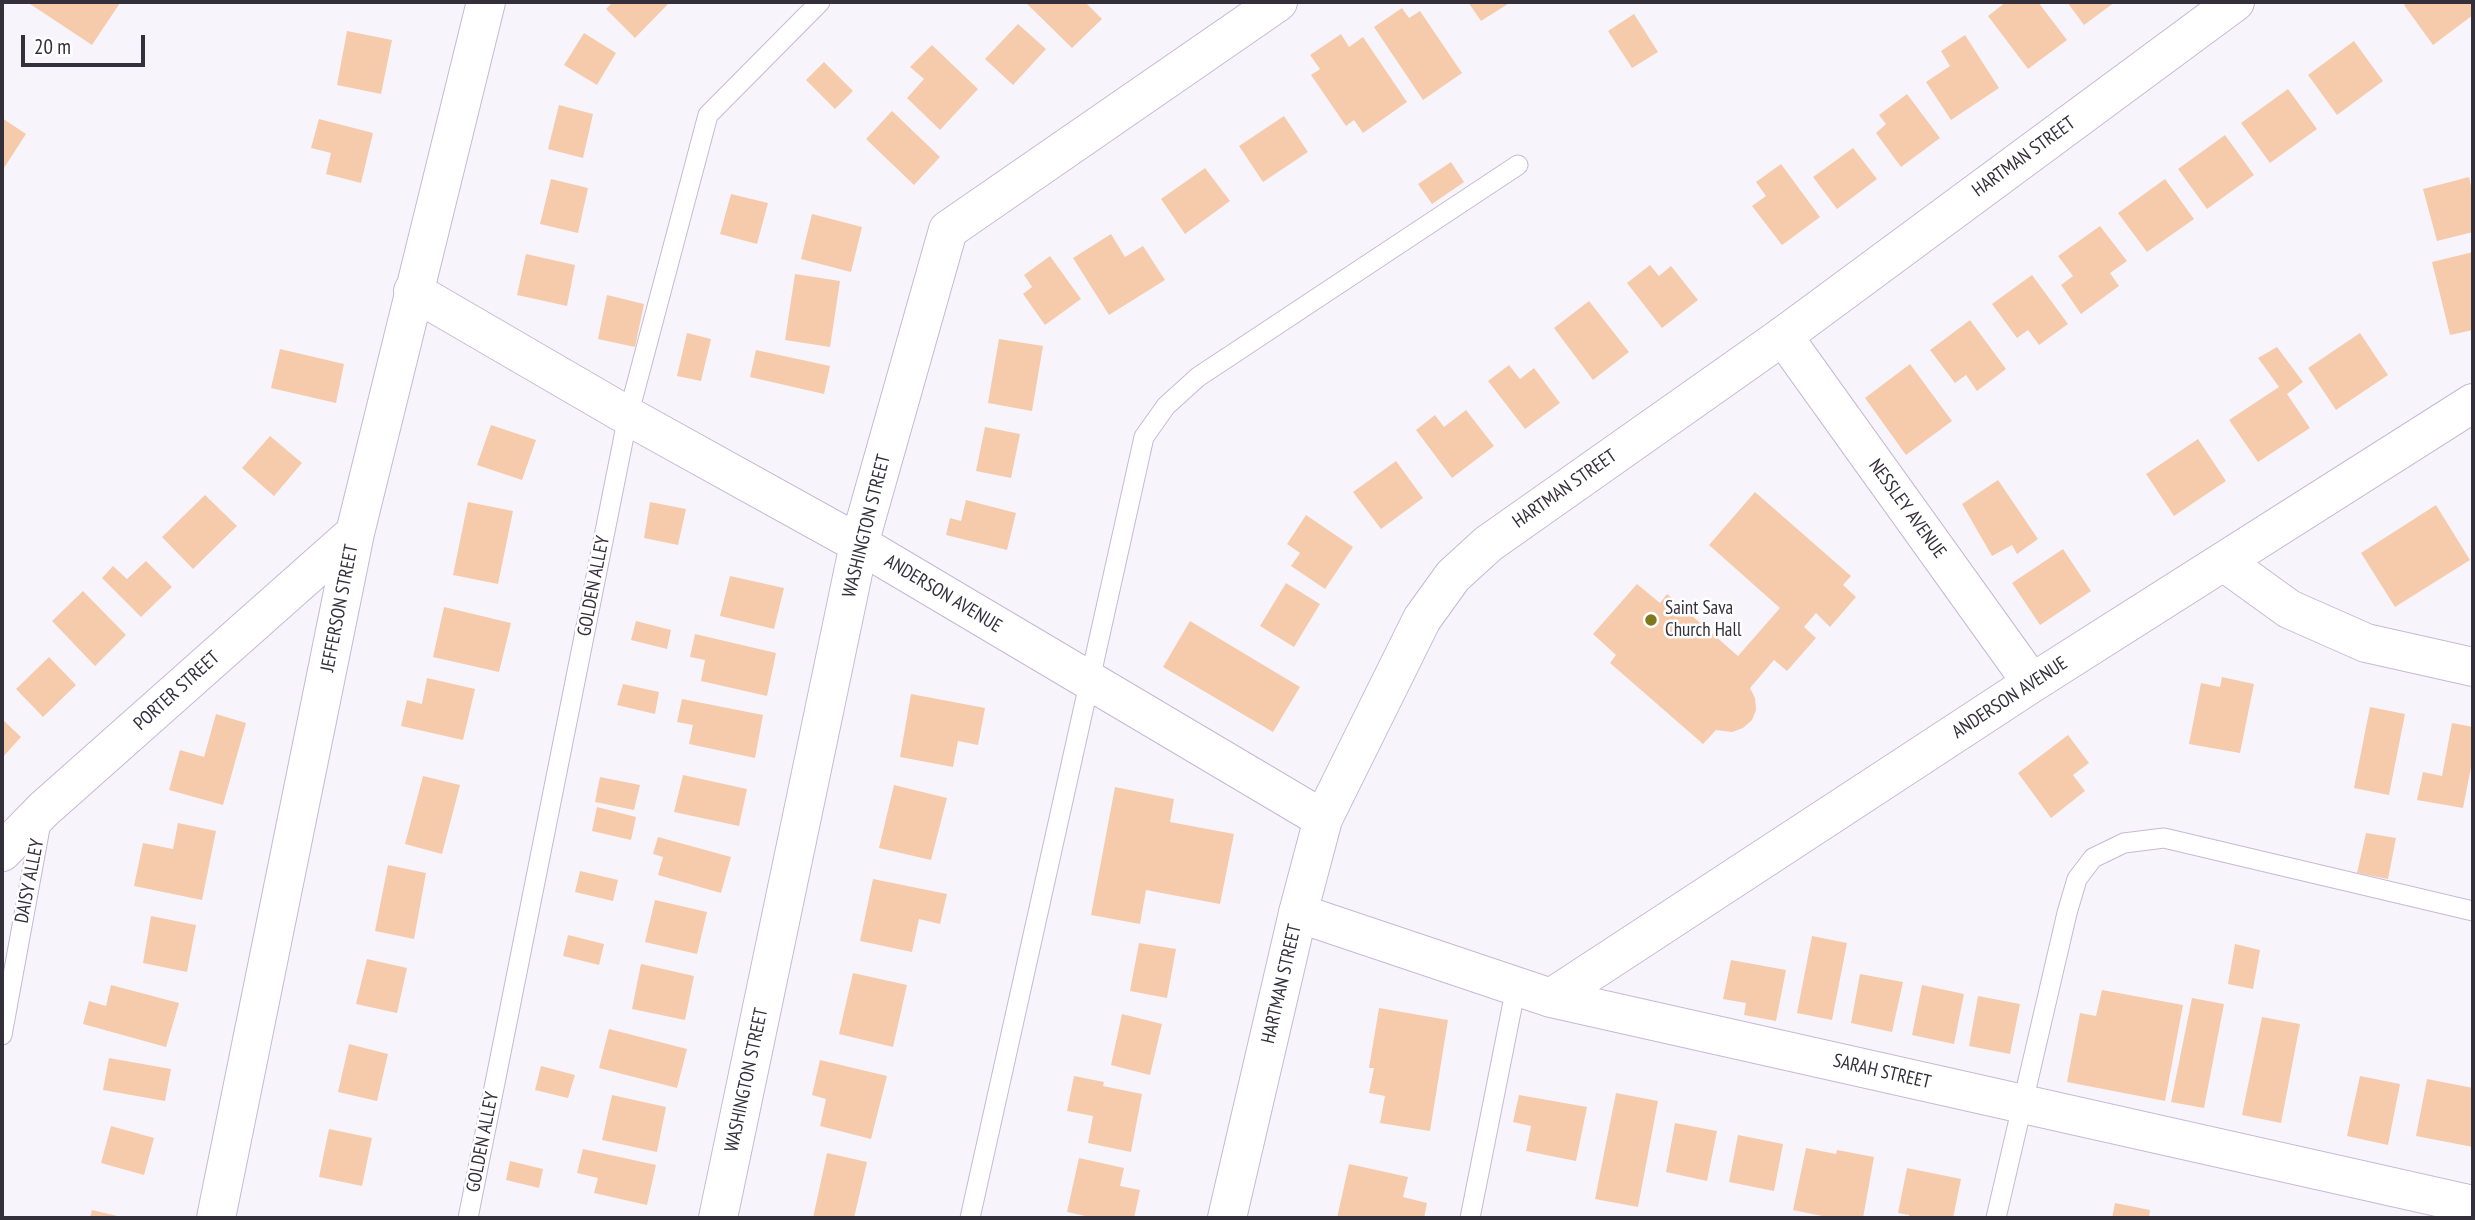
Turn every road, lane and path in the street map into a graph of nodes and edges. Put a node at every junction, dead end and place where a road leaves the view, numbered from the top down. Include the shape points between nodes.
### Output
1 (486, 2) edge
2 (820, 2) edge
3 (1278, 2) edge
4 (2235, 2) edge
5 (1518, 165) dead end
6 (413, 291) junction
7 (1783, 336) junction
8 (2473, 403) edge
9 (628, 415) junction
10 (355, 533) junction
11 (859, 544) junction
12 (2224, 562) junction
13 (2473, 667) edge
14 (1089, 680) junction
15 (2032, 683) junction
16 (44, 809) junction
17 (1323, 819) junction
18 (2, 852) edge
19 (2473, 911) edge
20 (1298, 913) junction
21 (1533, 992) junction
22 (2, 1035) edge
23 (2024, 1104) junction
24 (2473, 1205) edge
25 (216, 1218) edge
26 (468, 1218) edge
27 (718, 1218) edge
28 (971, 1218) edge
29 (1227, 1218) edge
30 (1470, 1218) edge
31 (1996, 1218) edge

1 - 6 street, JEFFERSON STREET
2 - 9 lane, GOLDEN ALLEY via 708,115
3 - 11 street, WASHINGTON STREET via 948,230
4 - 7 street, HARTMAN STREET
5 - 14 lane via 1198,377 1166,406 1144,437
6 - 9 street, ANDERSON AVENUE
6 - 10 street, JEFFERSON STREET
7 - 15 street, NESSLEY AVENUE
7 - 17 street, HARTMAN STREET via 1488,544 1453,576 1422,619
8 - 12 street, ANDERSON AVENUE
9 - 11 street, ANDERSON AVENUE
9 - 26 lane, GOLDEN ALLEY
10 - 16 street, PORTER STREET
10 - 25 street, JEFFERSON STREET
11 - 14 street, ANDERSON AVENUE
11 - 27 street, WASHINGTON STREET
12 - 13 street via 2289,609 2366,643
12 - 15 street, ANDERSON AVENUE
14 - 17 street, ANDERSON AVENUE
14 - 28 lane
15 - 21 street, ANDERSON AVENUE
16 - 18 street, PORTER STREET
16 - 22 lane, DAISY ALLEY
17 - 20 street, HARTMAN STREET
19 - 23 lane via 2164,838 2124,843 2093,858 2077,879
20 - 21 street, SARAH STREET
20 - 29 street, HARTMAN STREET
21 - 23 street, SARAH STREET
21 - 30 lane
23 - 24 street, SARAH STREET
23 - 31 lane

